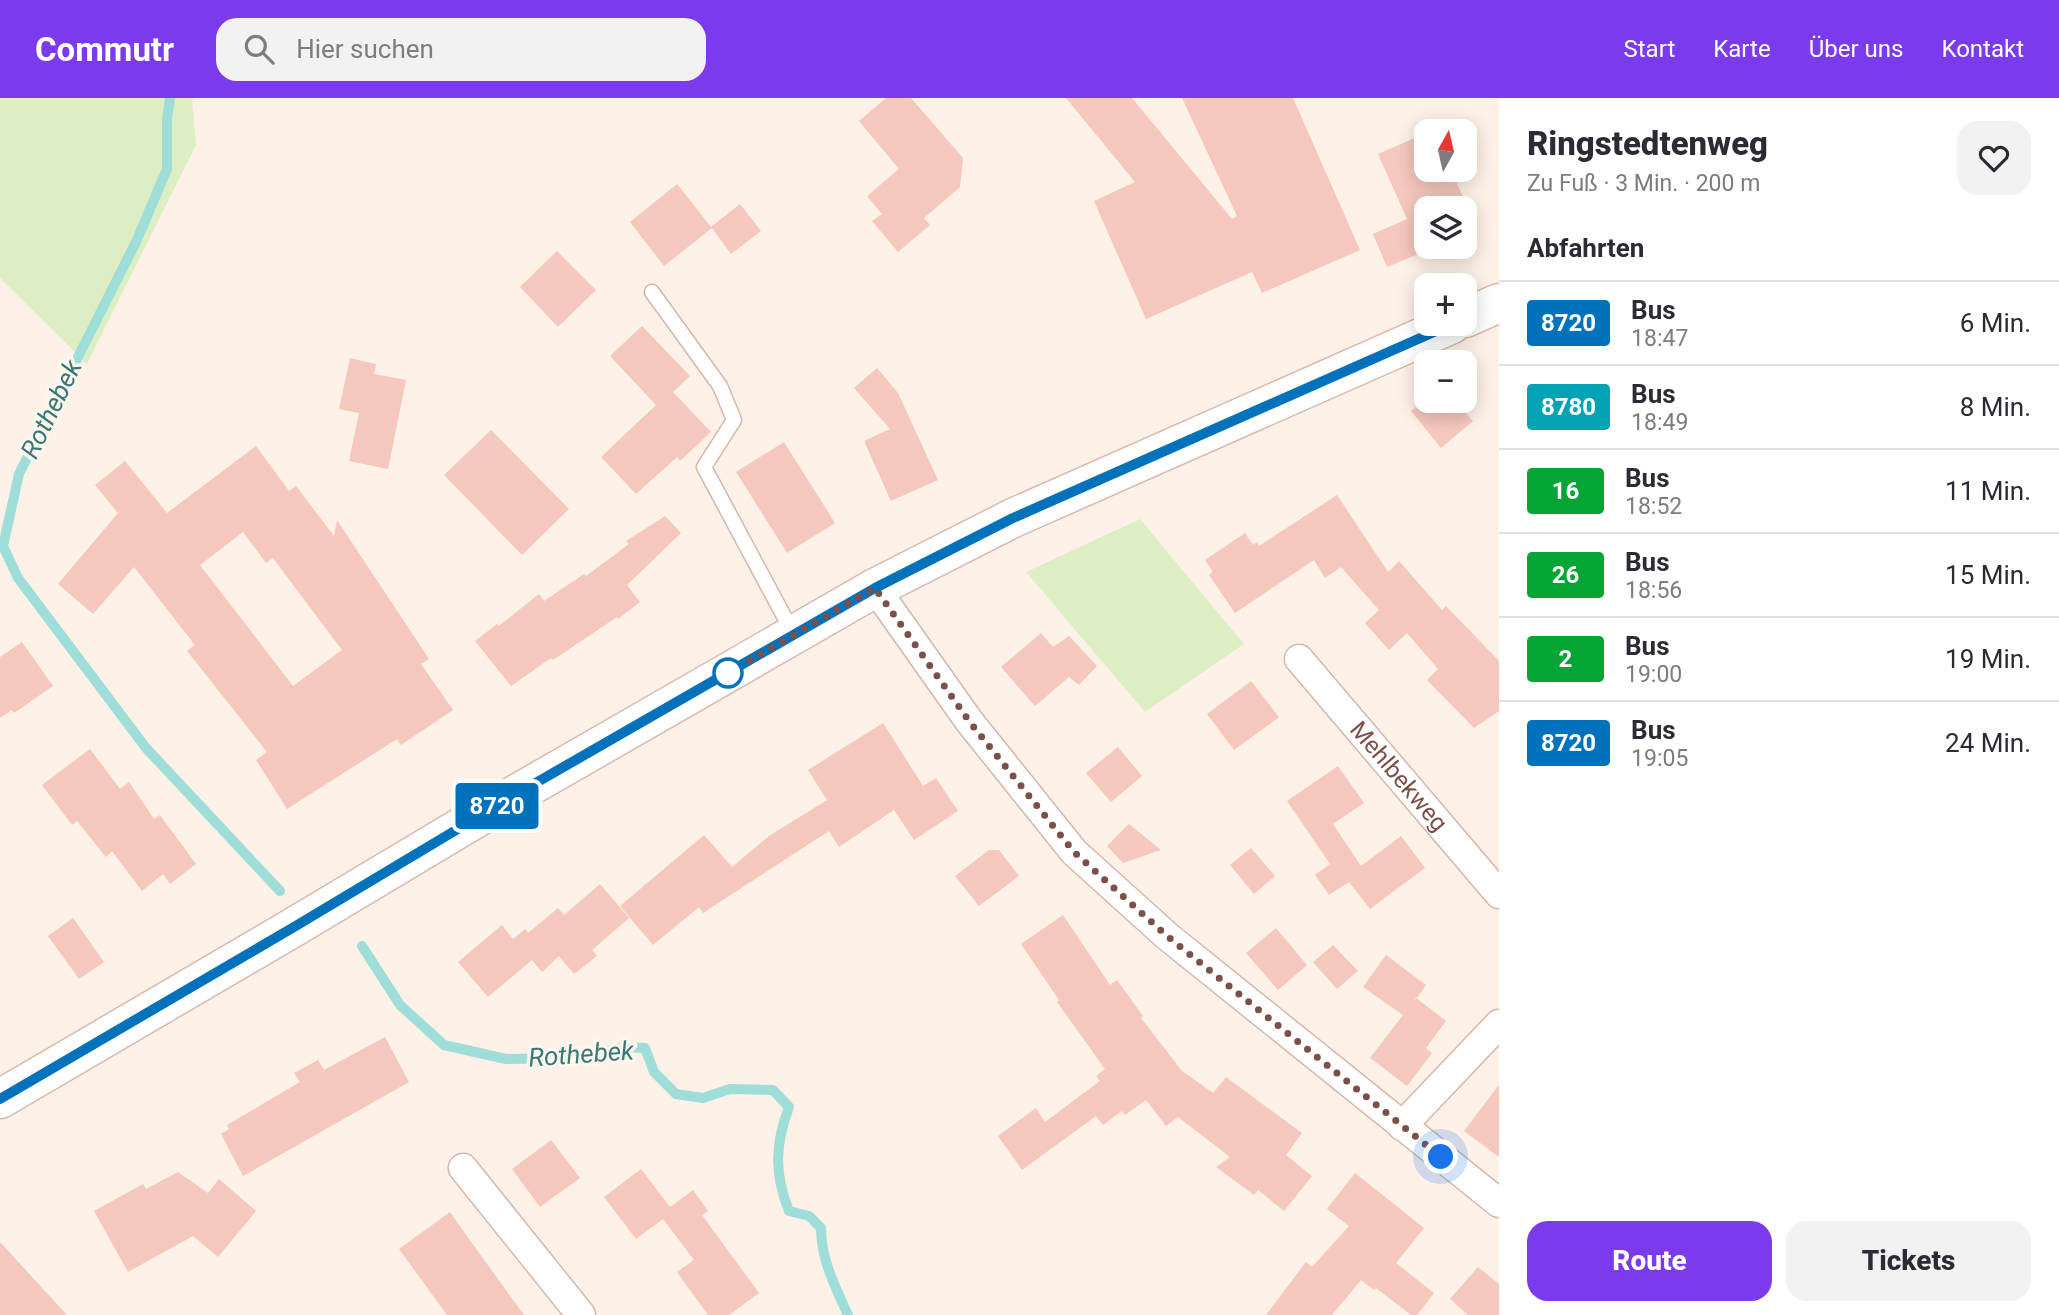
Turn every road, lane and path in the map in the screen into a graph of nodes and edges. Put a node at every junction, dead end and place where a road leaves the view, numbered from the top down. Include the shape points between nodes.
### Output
1 (652, 292) dead end
2 (1499, 303) edge
3 (1477, 313) edge
4 (1425, 336) edge
5 (875, 588) junction
6 (794, 635) junction
7 (1299, 659) dead end
8 (1499, 894) edge
9 (1499, 1024) edge
10 (0, 1099) edge
11 (1402, 1126) junction
12 (463, 1168) dead end
13 (1499, 1203) edge
14 (581, 1315) edge

1 - 6 lane via 720,386 734,420 704,467
2 - 3 main road
4 - 5 main road via 1013,518
5 - 6 main road
5 - 11 street via 969,721 1074,852 1177,944
6 - 10 main road
7 - 8 street, Mehlbekweg
9 - 11 street
11 - 13 street
12 - 14 street

